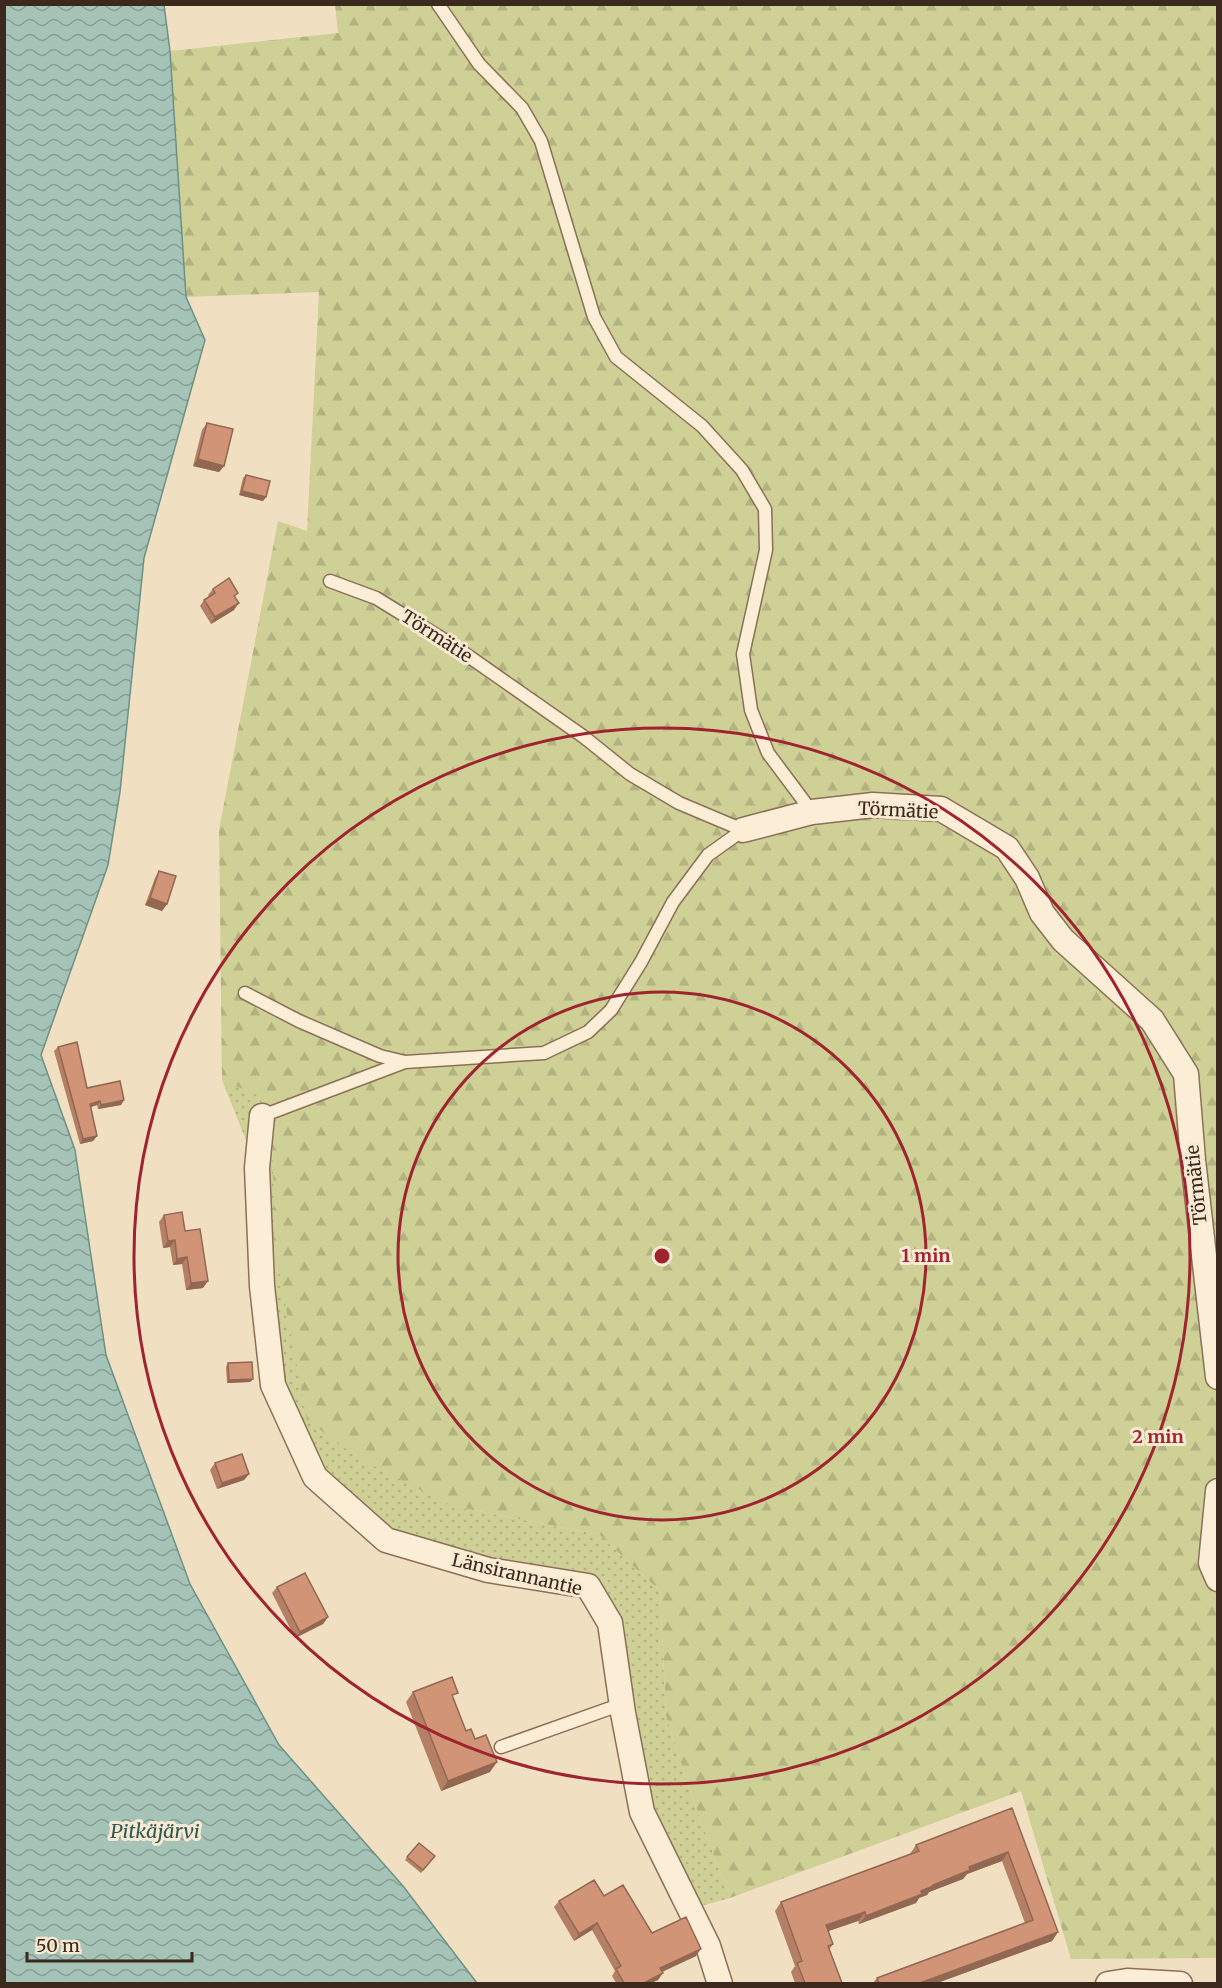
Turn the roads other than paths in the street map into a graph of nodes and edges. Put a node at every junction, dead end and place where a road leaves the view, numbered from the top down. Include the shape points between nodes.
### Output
1 (438, 4) edge
2 (330, 581) dead end
3 (812, 812) junction
4 (743, 830) junction
5 (245, 993) dead end
6 (405, 1062) junction
7 (262, 1116) joint
8 (1218, 1377) edge
9 (1218, 1491) edge
10 (1218, 1579) edge
11 (622, 1704) junction
12 (501, 1747) dead end
13 (720, 1983) edge
14 (1108, 1983) edge
15 (1179, 1983) edge

1 - 3 lane via 479,64 522,108 541,141 594,317 616,357 702,426 742,470 765,509 766,550 742,654 751,711 768,753
2 - 4 lane, Törmätie via 376,598 454,646 630,774 679,803
3 - 4 street, Törmätie
3 - 8 street, Törmätie via 873,805 941,809 1007,848 1042,913 1063,940 1152,1020 1186,1074
4 - 6 lane via 708,855 673,902 611,1010 588,1032 544,1053
5 - 6 lane via 380,1056
6 - 7 lane
7 - 11 street, Länsirannantie via 257,1168 262,1286 273,1385 315,1477 386,1540 488,1570 588,1586 610,1623
9 - 10 street via 1211,1563
11 - 12 lane
11 - 13 street, Länsirannantie via 642,1812 708,1946
14 - 15 street

